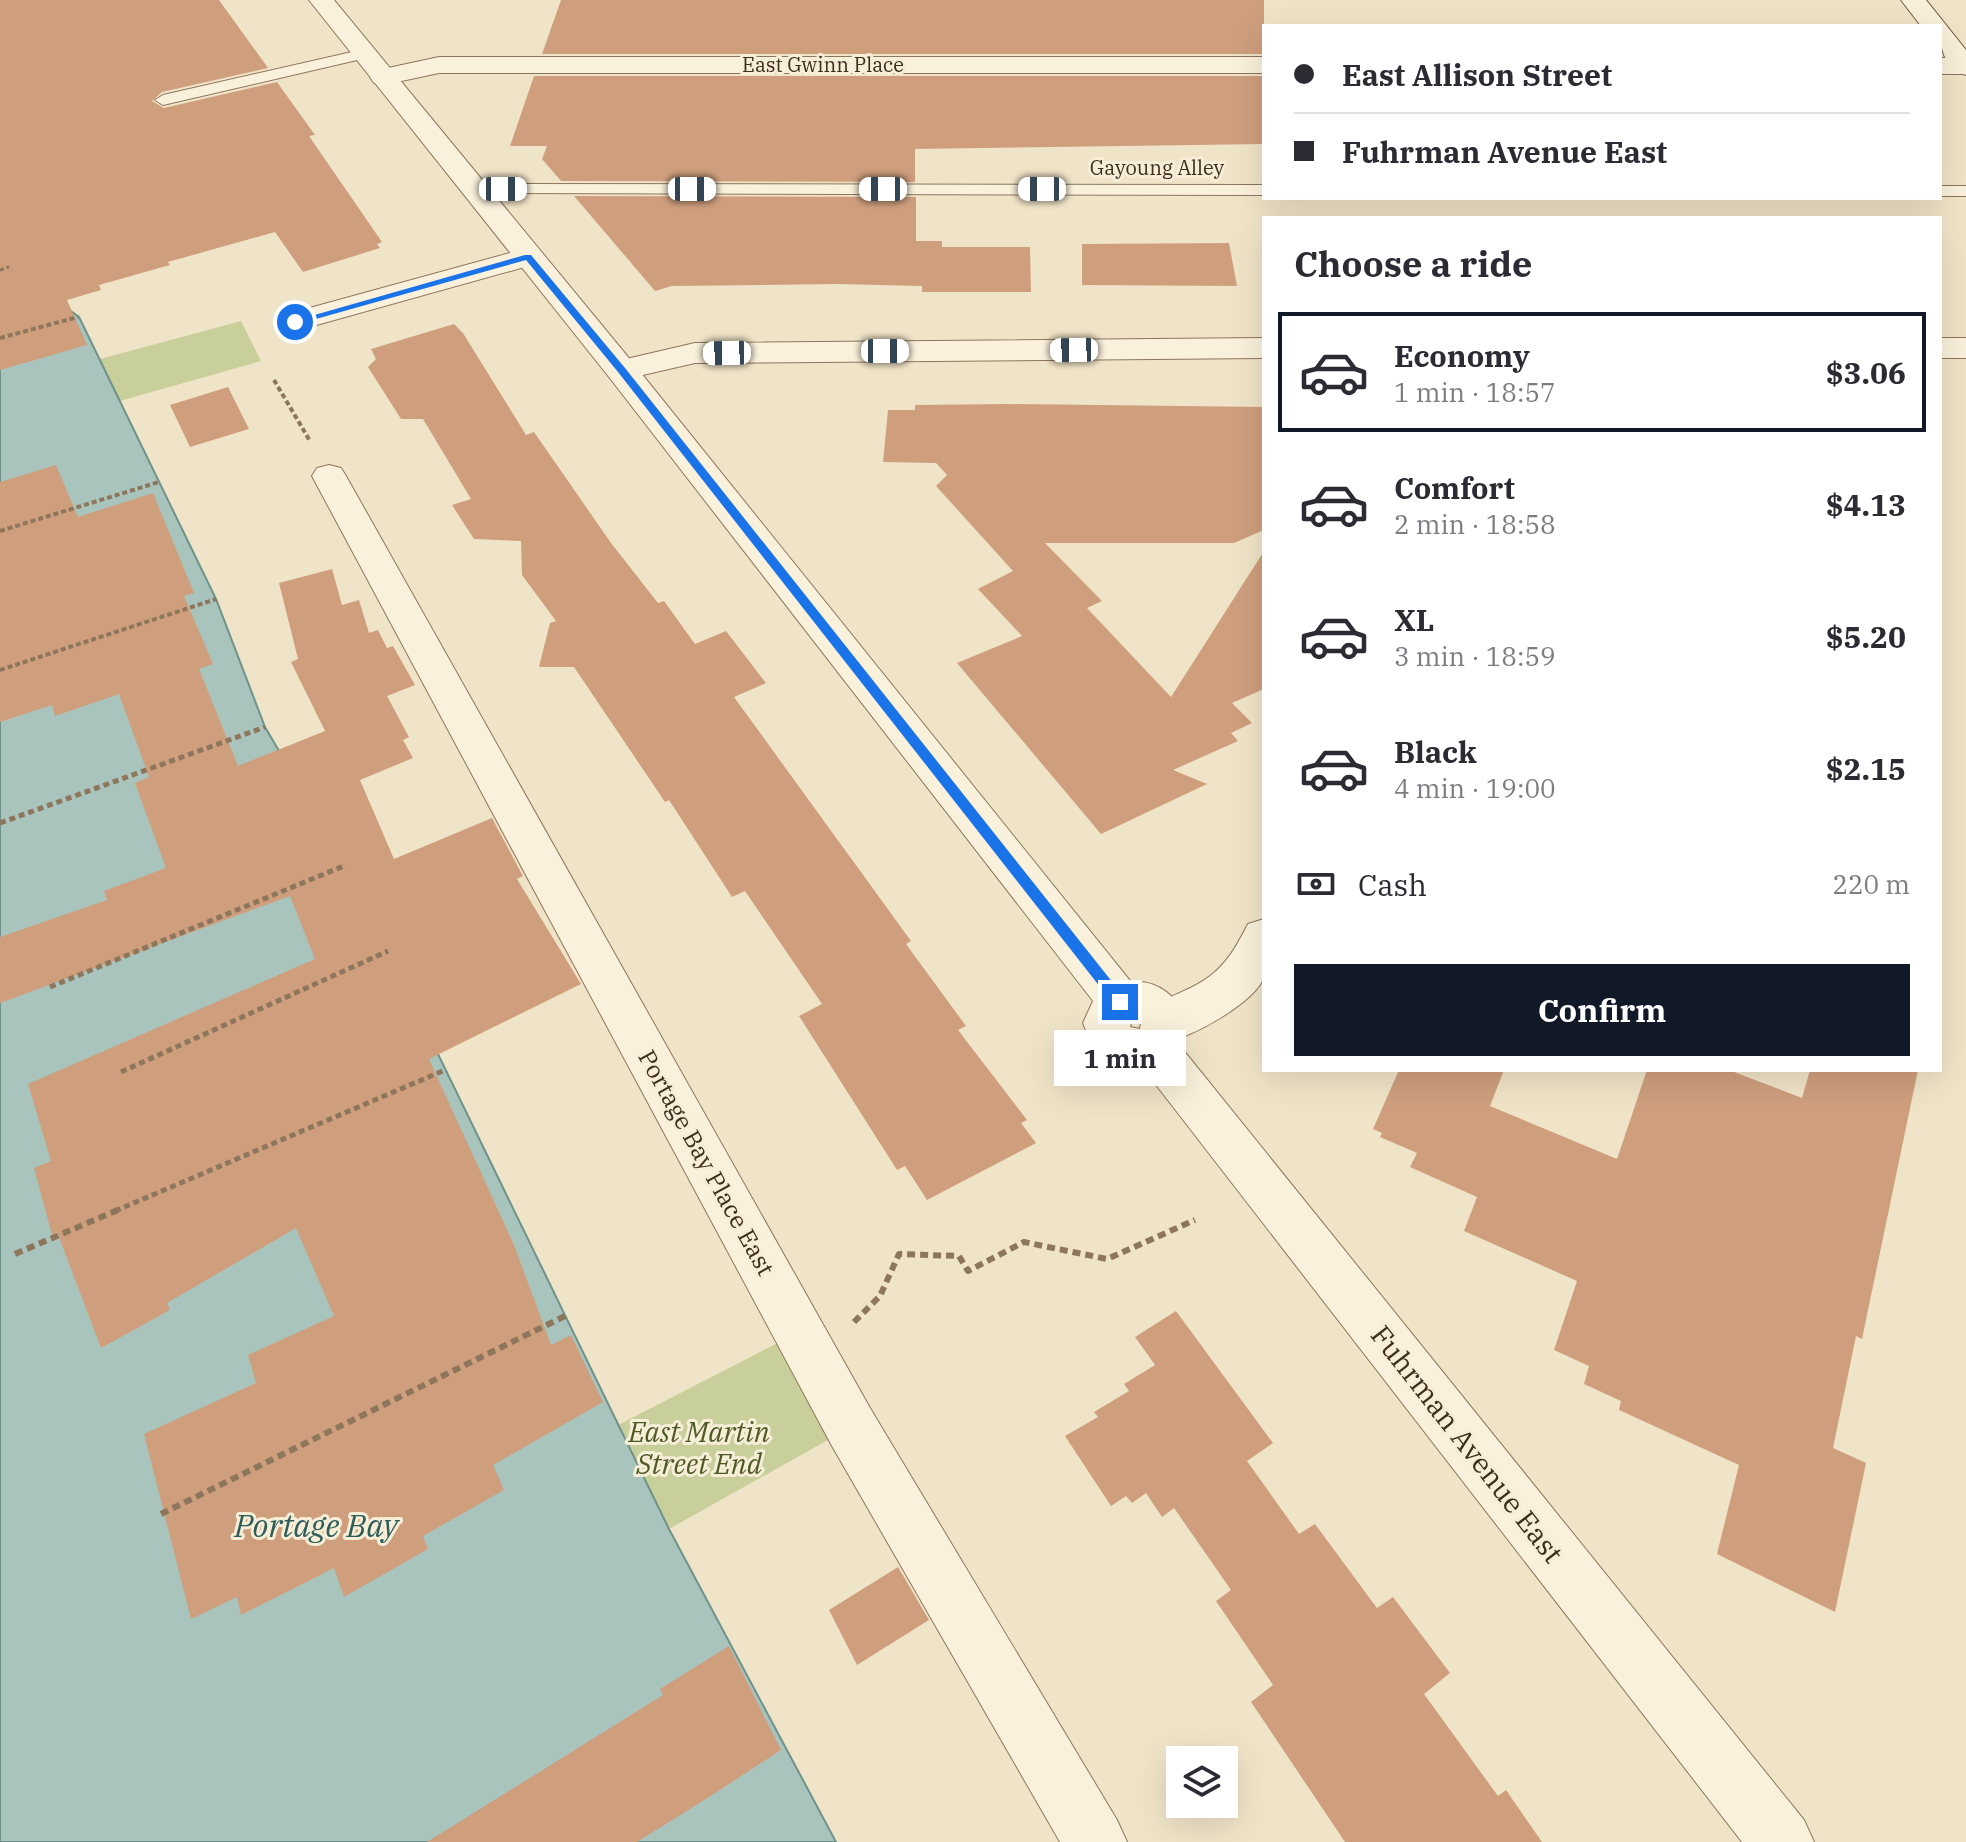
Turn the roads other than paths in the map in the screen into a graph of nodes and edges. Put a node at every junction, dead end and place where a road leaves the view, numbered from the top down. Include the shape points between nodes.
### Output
1 (321, 0) edge
2 (1913, 0) edge
3 (1932, 24) edge
4 (1942, 36) edge
5 (374, 65) junction
6 (1262, 65) edge
7 (1942, 66) edge
8 (1966, 66) edge
9 (163, 100) dead end
10 (473, 189) junction
11 (1262, 190) edge
12 (1942, 191) edge
13 (1966, 191) edge
14 (528, 257) junction
15 (295, 322) dead end
16 (1262, 348) edge
17 (1942, 348) edge
18 (1966, 348) edge
19 (621, 370) junction
20 (318, 456) road end
21 (1262, 941) edge
22 (1159, 1034) junction
23 (1095, 1842) edge
24 (1782, 1842) edge

1 - 5 street
2 - 3 street
4 - 8 street
5 - 6 street, East Gwinn Place
5 - 9 lane
5 - 10 street
7 - 8 street
10 - 11 lane, Gayoung Alley
10 - 14 street
12 - 13 lane
14 - 15 street
14 - 19 street
16 - 19 street via 695,353
17 - 18 street
19 - 22 street, Fuhrman Avenue East via 1120,1002 1156,1008
20 - 23 street, Portage Bay Place East via 851,1427
21 - 22 street via 1238,983
22 - 24 street, Fuhrman Avenue East

